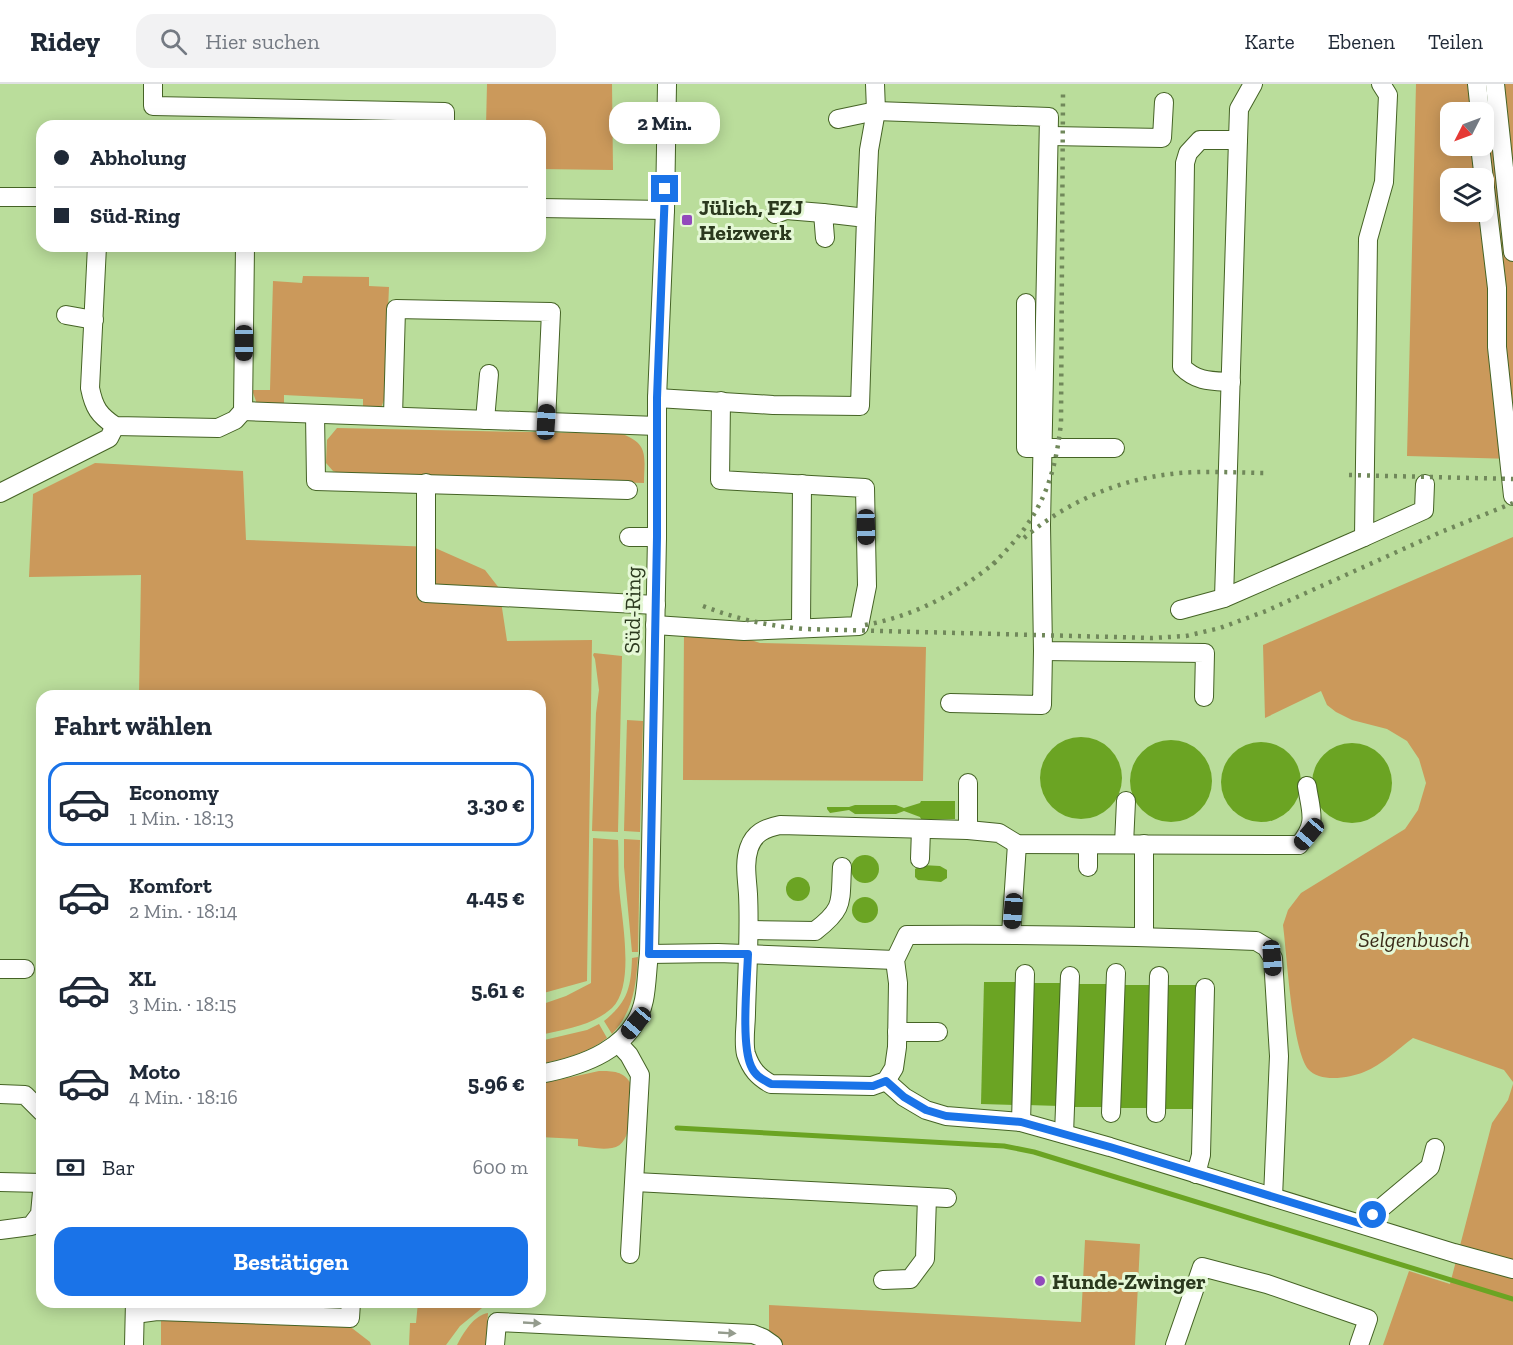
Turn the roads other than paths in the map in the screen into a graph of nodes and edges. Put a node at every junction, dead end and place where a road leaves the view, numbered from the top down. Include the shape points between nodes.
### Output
1 (153, 84) edge
2 (667, 84) edge
3 (875, 84) edge
4 (1253, 84) edge
5 (1381, 84) edge
6 (1477, 84) edge
7 (1496, 84) edge
8 (1164, 102) dead end
9 (1479, 102) edge
10 (876, 111) junction
11 (266, 118) edge
12 (838, 119) dead end
13 (445, 120) edge
14 (1050, 136) junction
15 (1162, 138) junction
16 (1238, 140) junction
17 (1194, 146) junction
18 (1481, 156) edge
19 (0, 197) edge
20 (36, 197) edge
21 (546, 208) edge
22 (665, 210) junction
23 (823, 213) junction
24 (775, 214) dead end
25 (866, 218) junction
26 (825, 238) dead end
27 (97, 252) edge
28 (245, 252) edge
29 (1513, 252) edge
30 (1026, 303) dead end
31 (66, 315) dead end
32 (94, 320) junction
33 (489, 374) dead end
34 (1231, 382) junction
35 (657, 398) junction
36 (721, 401) junction
37 (243, 411) junction
38 (315, 414) junction
39 (393, 417) junction
40 (485, 420) junction
41 (546, 422) junction
42 (115, 426) junction
43 (657, 426) junction
44 (1042, 448) junction
45 (1115, 448) dead end
46 (426, 483) junction
47 (802, 484) junction
48 (1425, 484) dead end
49 (628, 490) dead end
50 (0, 493) edge
51 (1513, 496) edge
52 (628, 537) dead end
53 (657, 537) junction
54 (1364, 537) junction
55 (1224, 598) junction
56 (656, 605) junction
57 (1180, 610) dead end
58 (656, 625) junction
59 (801, 628) junction
60 (1043, 651) junction
61 (1204, 697) dead end
62 (950, 703) dead end
63 (968, 783) dead end
64 (1307, 786) dead end
65 (1126, 801) dead end
66 (921, 830) junction
67 (968, 830) junction
68 (1017, 844) junction
69 (1124, 844) junction
70 (1144, 844) junction
71 (1088, 846) junction
72 (920, 859) dead end
73 (842, 867) dead end
74 (1088, 867) dead end
75 (750, 930) junction
76 (1011, 934) junction
77 (1143, 936) junction
78 (649, 954) junction
79 (748, 954) junction
80 (895, 960) junction
81 (0, 969) edge
82 (25, 969) dead end
83 (1116, 973) dead end
84 (1025, 974) dead end
85 (1070, 976) dead end
86 (1159, 976) dead end
87 (1205, 988) dead end
88 (897, 1032) junction
89 (938, 1032) dead end
90 (618, 1043) junction
91 (546, 1073) edge
92 (886, 1081) junction
93 (0, 1094) edge
94 (36, 1106) edge
95 (1111, 1113) dead end
96 (1156, 1113) dead end
97 (1021, 1122) junction
98 (1064, 1134) junction
99 (1435, 1148) dead end
100 (1196, 1174) junction
101 (0, 1182) edge
102 (635, 1182) junction
103 (36, 1183) edge
104 (927, 1197) junction
105 (1273, 1197) junction
106 (947, 1198) dead end
107 (36, 1219) edge
108 (1362, 1224) junction
109 (0, 1230) edge
110 (630, 1254) dead end
111 (1513, 1269) edge
112 (883, 1280) dead end
113 (135, 1308) edge
114 (192, 1308) edge
115 (351, 1308) edge
116 (134, 1345) edge
117 (495, 1345) edge
118 (773, 1345) edge
119 (1175, 1345) edge
120 (1359, 1345) edge

1 - 11 street via 153,106
2 - 22 street, Süd-Ring
3 - 10 street
4 - 16 street via 1239,109
5 - 54 street via 1388,94 1384,182 1368,239
6 - 9 street
7 - 29 street
8 - 15 street
10 - 12 street
10 - 14 street via 1049,117
10 - 25 street via 869,150
11 - 13 street via 382,103 413,104 445,112
14 - 15 street
14 - 44 street
15 - 17 street
16 - 17 street via 1200,141
16 - 34 street
17 - 34 street via 1185,163 1182,367 1203,381
18 - 51 street via 1497,288 1497,347
19 - 20 street
21 - 22 street
22 - 35 street, Süd-Ring
23 - 24 street via 786,210
23 - 25 street
23 - 26 street
25 - 36 street via 860,406
27 - 32 street
28 - 37 street
30 - 44 street via 1026,448
31 - 32 street
32 - 42 street via 90,388 102,417
33 - 40 street
34 - 55 street
35 - 36 street
35 - 43 street, Süd-Ring
36 - 47 street via 720,480
37 - 38 street
37 - 42 street via 236,420 218,428
38 - 39 street
38 - 46 street via 316,481
39 - 40 street
39 - 41 street via 396,309 551,312
40 - 41 street
41 - 43 street
42 - 50 street via 109,438
43 - 53 street, Süd-Ring
44 - 45 street
44 - 60 street
46 - 49 street
46 - 56 street via 426,593
47 - 59 street
47 - 59 street via 865,488 867,586 859,626
48 - 54 street via 1424,510
52 - 53 street
53 - 56 street, Süd-Ring
54 - 55 street
55 - 57 street
56 - 58 street, Süd-Ring
58 - 59 street via 744,631
58 - 78 street, Süd-Ring
60 - 61 street via 1204,653
60 - 62 street via 1042,705
63 - 67 street
64 - 70 street via 1312,820 1309,834 1299,845 1264,838
65 - 69 street
66 - 67 street
66 - 72 street
66 - 75 street via 780,825 766,828 755,836 746,860
67 - 68 street via 999,833
68 - 71 street
68 - 76 street
69 - 70 street
69 - 71 street
70 - 77 street
71 - 74 street
73 - 75 street via 836,914 815,931
75 - 79 street
76 - 77 street
76 - 80 street via 907,935
77 - 105 street via 1256,941 1266,947 1272,958 1279,1056
78 - 79 street
78 - 90 street, Süd-Ring via 644,1002 636,1023
79 - 80 street
79 - 92 street via 746,1052 758,1077 783,1086 873,1086
80 - 88 street
81 - 82 street
83 - 95 street
84 - 97 street
85 - 98 street
86 - 96 street
87 - 100 street via 1201,1155
88 - 89 street
88 - 92 street via 894,1068
90 - 91 street, Süd-Ring via 588,1061
90 - 102 street via 640,1075
92 - 97 street via 926,1110 946,1116
93 - 94 street via 25,1095
97 - 98 street
98 - 100 street
99 - 108 street via 1430,1167
100 - 105 street
101 - 103 street
102 - 104 street
102 - 110 street
104 - 106 street
104 - 112 street via 925,1259 910,1279
105 - 108 street
107 - 109 street via 31,1226
108 - 111 street
113 - 116 street
114 - 115 street via 350,1318
117 -> 118 street via 497,1322 753,1334
119 - 120 street via 1202,1267 1268,1284 1368,1319

